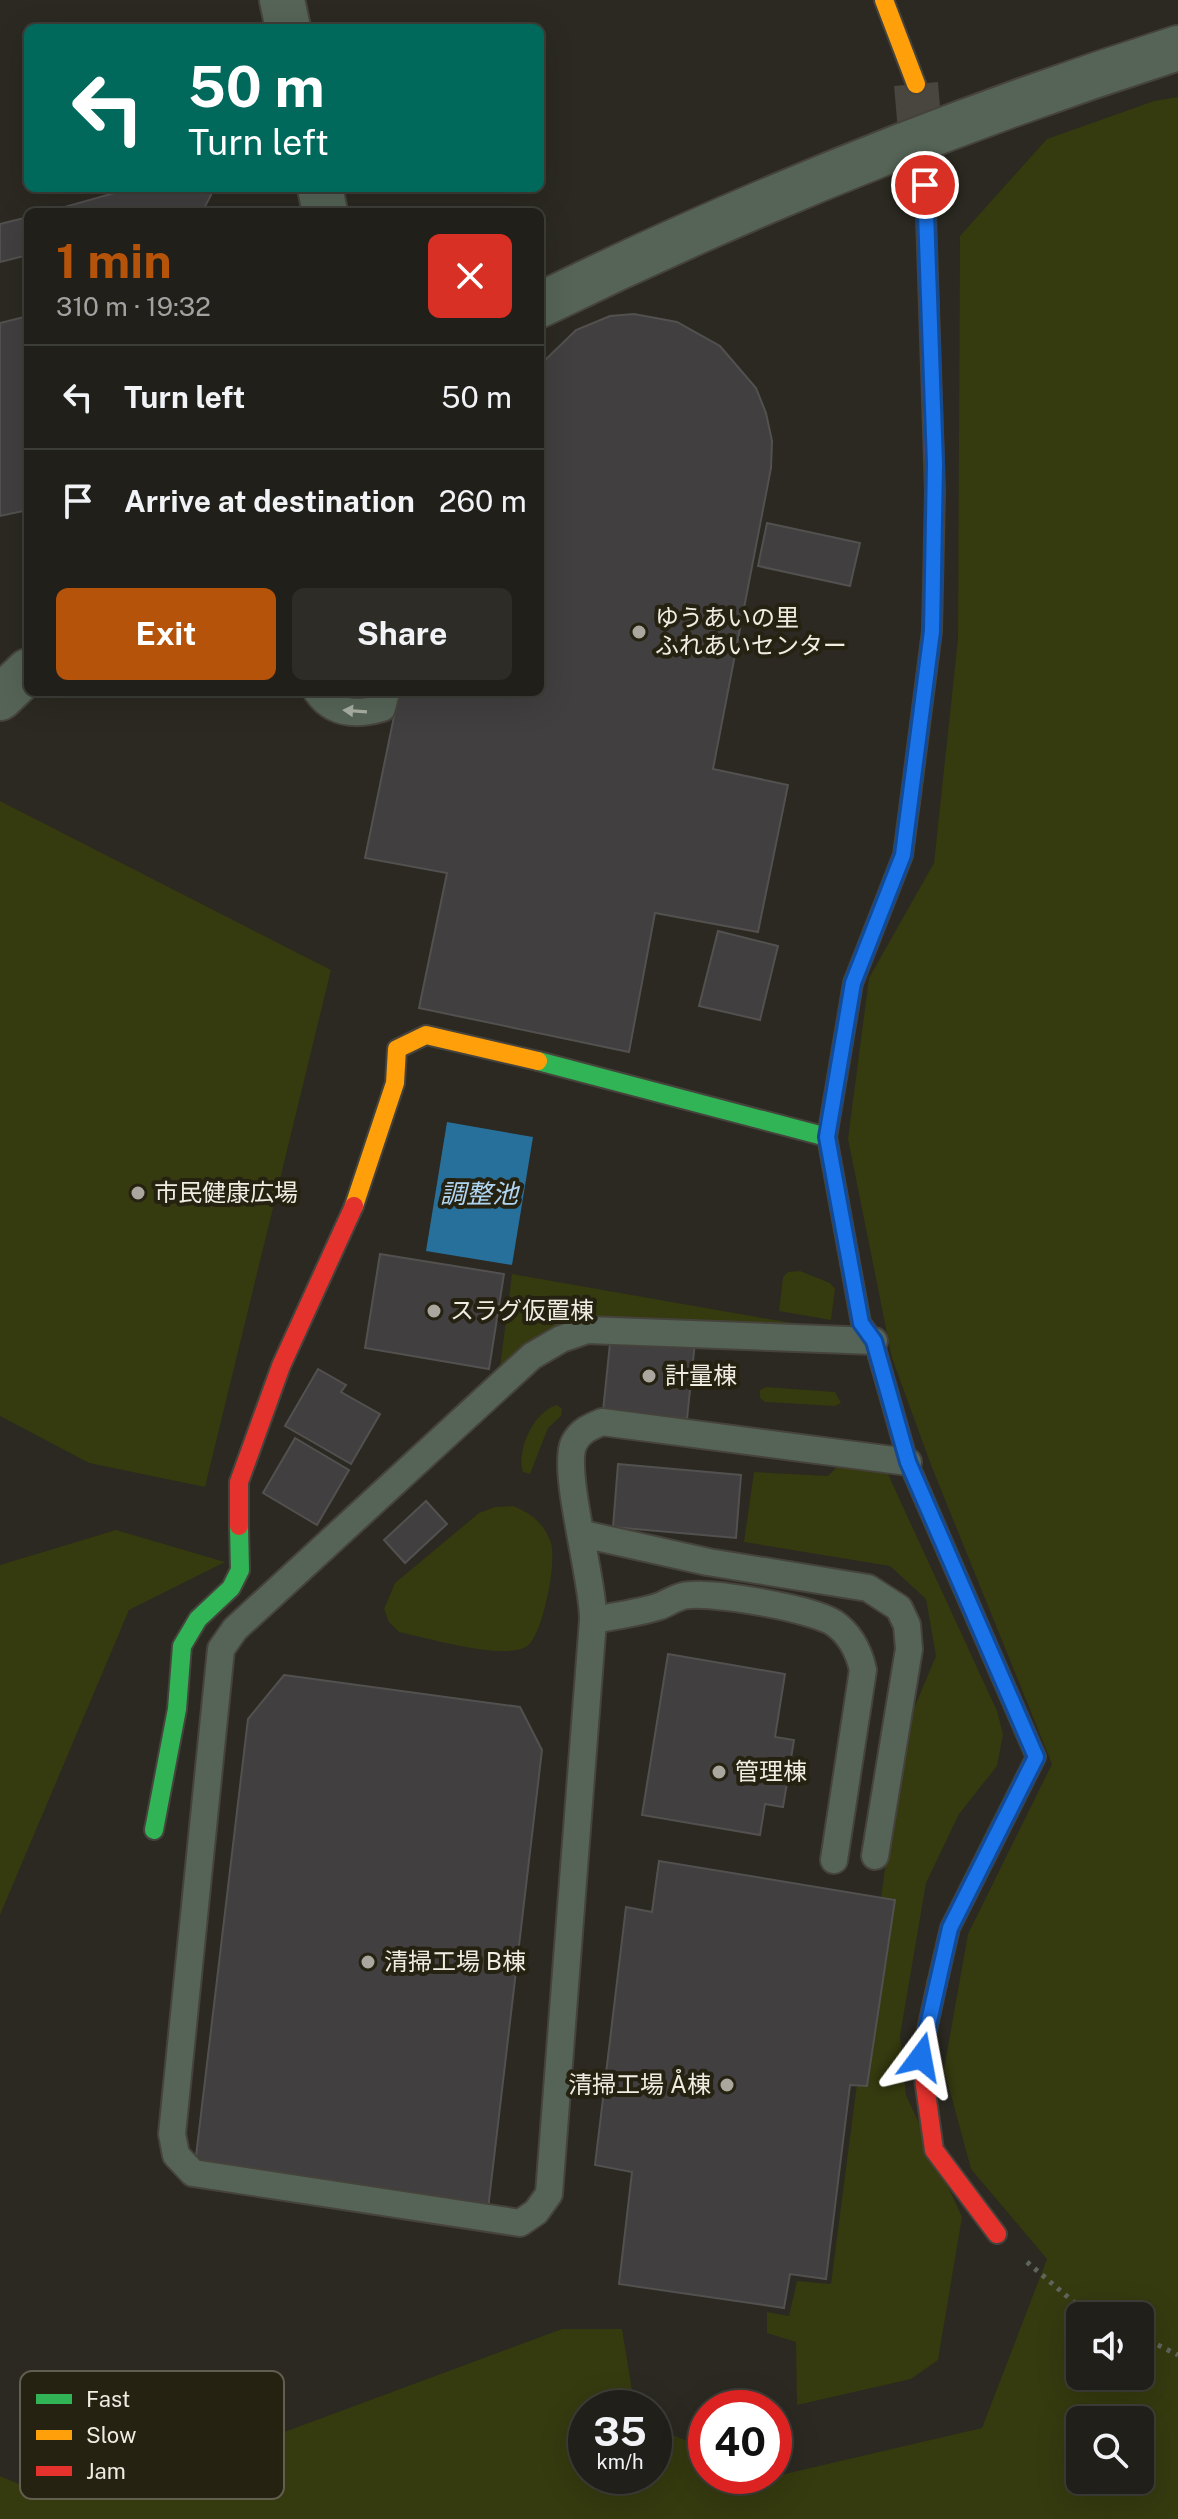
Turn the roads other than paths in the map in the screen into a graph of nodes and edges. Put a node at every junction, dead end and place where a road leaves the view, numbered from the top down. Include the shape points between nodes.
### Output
1 (282, 0) edge
2 (884, 0) edge
3 (287, 24) edge
4 (1178, 48) edge
5 (916, 84) tunnel mouth
6 (925, 185) tunnel mouth
7 (544, 303) edge
8 (24, 675) edge
9 (322, 696) edge
10 (385, 696) edge
11 (0, 698) edge
12 (827, 1137) junction
13 (874, 1341) junction
14 (908, 1462) junction
15 (583, 1534) junction
16 (593, 1620) junction
17 (154, 1830) dead end
18 (875, 1856) dead end
19 (834, 1860) dead end
20 (997, 2234) road end

1 - 3 street
2 - 5 street
4 - 7 street via 878,153 655,248
6 - 12 street via 935,464 932,631 903,855 853,983
8 - 11 street
10 -> 9 lane via 382,708 363,714 343,712
12 - 13 street via 861,1323
12 - 17 street via 445,1037 426,1035 397,1049 395,1083 364,1185 281,1366 239,1482 240,1570 182,1646 177,1709
13 - 14 street
13 - 16 lane via 587,1330 561,1339 532,1356 235,1629 221,1649 172,2134 176,2155 193,2173 520,2223 536,2212 549,2194
14 - 15 lane via 602,1422 585,1428 572,1445
14 - 20 street via 1036,1757 950,1928 921,2057 934,2150
15 - 16 lane
15 - 18 lane via 708,1562 868,1588 899,1608 909,1649
16 - 19 lane via 708,1594 811,1614 834,1623 848,1636 863,1670

